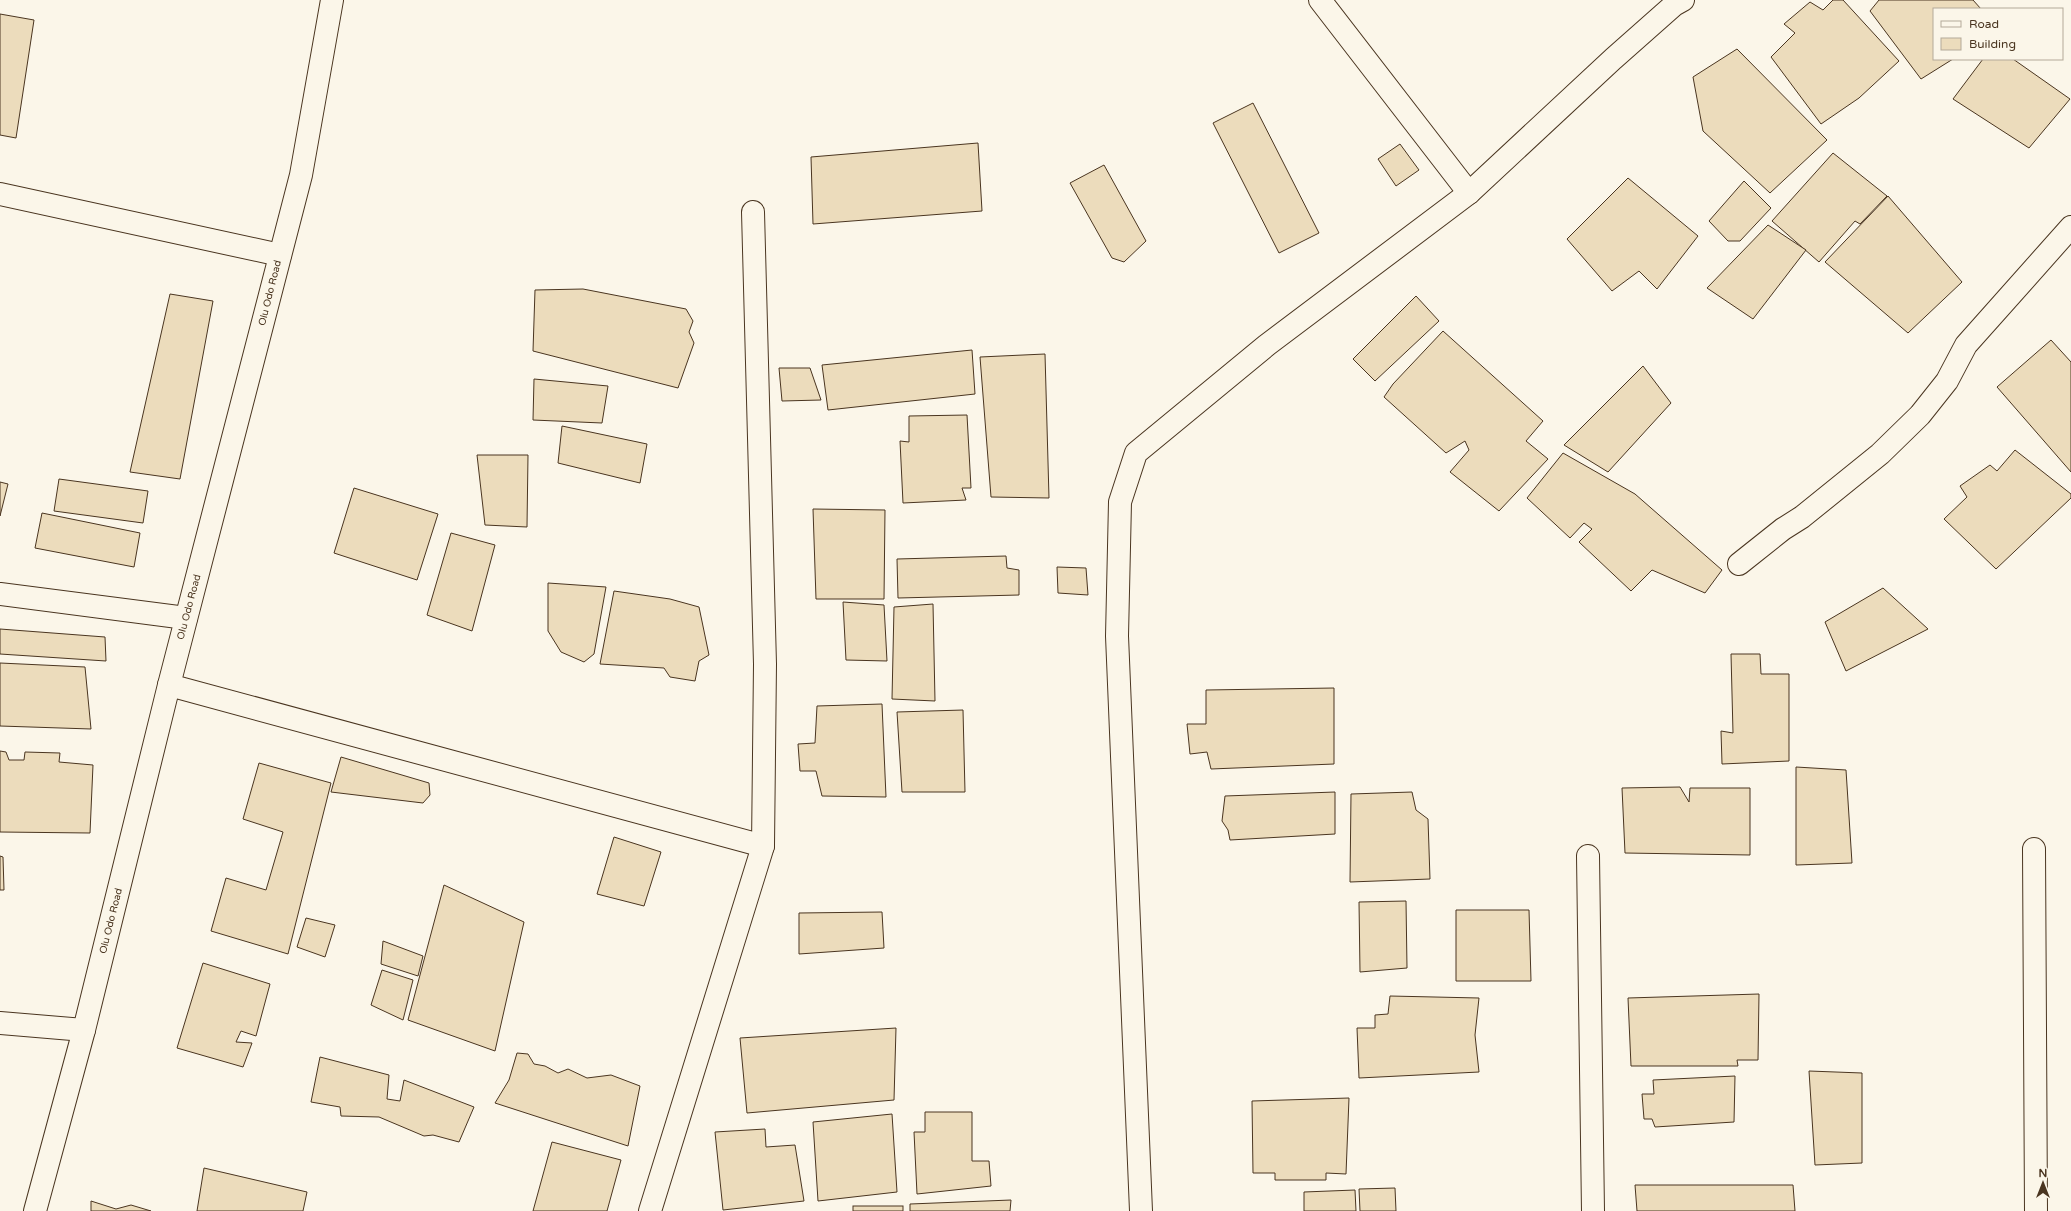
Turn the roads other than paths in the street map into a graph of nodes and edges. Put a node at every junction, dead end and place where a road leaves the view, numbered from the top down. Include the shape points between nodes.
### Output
1 (332, 0) edge
2 (1320, 0) edge
3 (1683, 0) edge
4 (1469, 193) junction
5 (0, 194) edge
6 (753, 212) dead end
7 (2071, 227) edge
8 (280, 255) junction
9 (1739, 564) dead end
10 (0, 594) edge
11 (186, 618) junction
12 (169, 685) junction
13 (763, 846) junction
14 (2034, 849) dead end
15 (1588, 856) dead end
16 (0, 1023) edge
17 (84, 1030) junction
18 (35, 1211) edge
19 (650, 1211) edge
20 (1141, 1211) edge
21 (1593, 1211) edge
22 (2036, 1211) edge

1 - 8 street, Olu Odo Road via 301,176
2 - 4 street
3 - 4 street via 1612,59
4 - 20 street via 1267,345 1136,453 1120,502 1117,636
5 - 8 street
6 - 13 street via 765,664
7 - 9 street via 1966,345 1947,381 1915,420 1846,482
8 - 11 street, Olu Odo Road
10 - 11 street
11 - 12 street, Olu Odo Road
12 - 13 street
12 - 17 street, Olu Odo Road
13 - 19 street
14 - 22 street
15 - 21 street
16 - 17 street
17 - 18 street, Olu Odo Road

